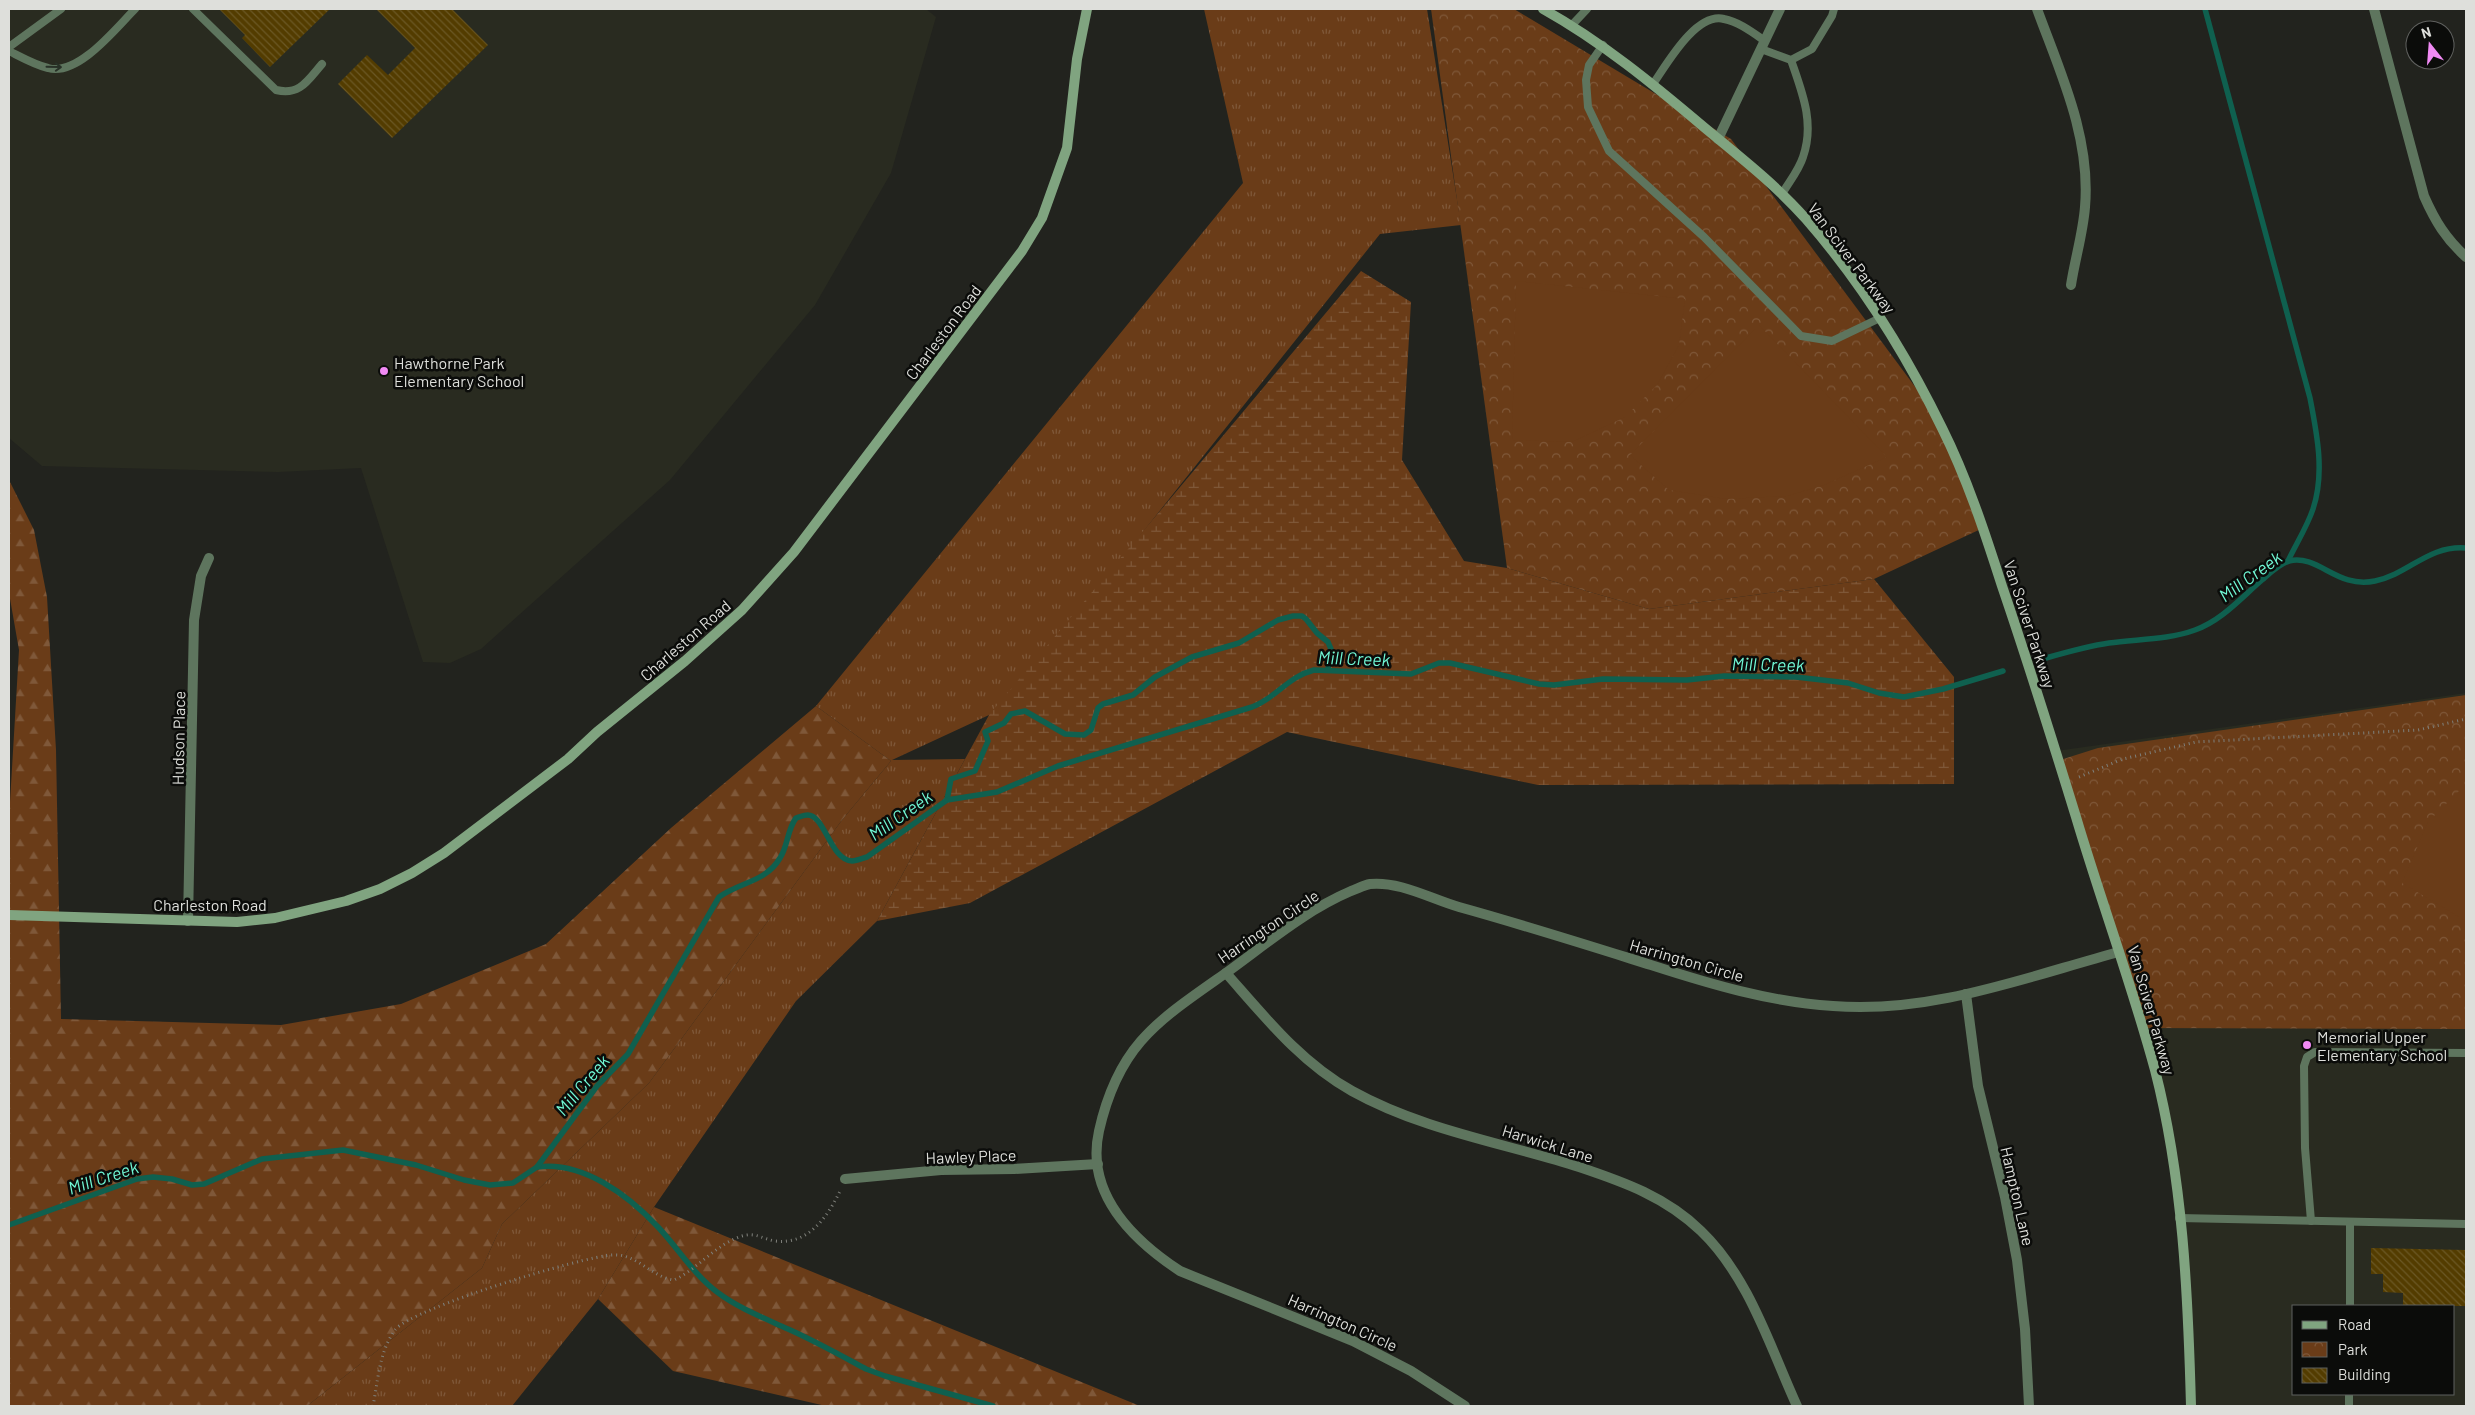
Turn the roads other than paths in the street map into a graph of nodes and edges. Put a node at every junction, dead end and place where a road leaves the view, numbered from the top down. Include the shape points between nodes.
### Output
1 (61, 9) edge
2 (135, 9) edge
3 (193, 9) edge
4 (1087, 9) edge
5 (1543, 9) edge
6 (1587, 9) edge
7 (1780, 9) edge
8 (1834, 9) edge
9 (2037, 9) edge
10 (2374, 9) edge
11 (1572, 25) junction
12 (1603, 45) junction
13 (1763, 45) junction
14 (9, 47) edge
15 (9, 51) edge
16 (1791, 60) junction
17 (322, 64) dead end
18 (1653, 84) junction
19 (1718, 139) junction
20 (1782, 194) junction
21 (2466, 257) edge
22 (2071, 285) dead end
23 (1880, 318) junction
24 (209, 558) dead end
25 (9, 915) edge
26 (188, 921) junction
27 (2119, 952) junction
28 (1226, 973) junction
29 (1966, 994) junction
30 (2466, 1053) edge
31 (1098, 1164) junction
32 (846, 1179) road end
33 (2179, 1218) junction
34 (2310, 1221) junction
35 (2350, 1222) junction
36 (2466, 1224) edge
37 (2350, 1305) edge
38 (1465, 1406) edge
39 (1797, 1406) edge
40 (2029, 1406) edge
41 (2191, 1406) edge

1 - 14 lane
15 -> 2 lane via 50,69 72,66 92,52
3 - 17 lane via 276,90 288,93 301,87
4 - 26 street, Charleston Road via 1077,59 1067,148 1042,218 999,283 820,520 742,610 568,759 412,874 346,901 275,918 238,922
5 - 11 street, Van Sciver Parkway
6 - 11 lane
7 - 13 street
8 - 16 lane via 1812,50
9 - 22 street via 2075,114 2084,160 2085,206
10 - 21 street via 2424,196 2435,222 2451,244
11 - 12 street, Van Sciver Parkway
12 - 18 street, Van Sciver Parkway
12 - 23 lane via 1589,65 1586,80 1588,107 1609,151 1704,237 1801,336 1832,341
13 - 16 lane
13 - 18 lane via 1740,24 1722,18 1706,21 1691,32
13 - 19 street
16 - 20 lane via 1805,99 1809,135 1803,158
18 - 19 street, Van Sciver Parkway
19 - 20 street, Van Sciver Parkway
20 - 23 street, Van Sciver Parkway via 1838,259
23 - 27 street, Van Sciver Parkway via 1943,429 1964,478 2017,629
24 - 26 street, Hudson Place via 201,576 194,620
25 - 26 street, Charleston Road
27 - 29 street, Harrington Circle
27 - 33 street, Van Sciver Parkway via 2155,1070
28 - 29 street, Harrington Circle via 1301,918 1368,884 1397,886 1682,976 1772,998 1834,1007 1865,1007
28 - 31 street, Harrington Circle via 1147,1033 1129,1054 1107,1102 1096,1146
28 - 39 street, Harwick Lane via 1291,1044 1351,1091 1430,1123 1538,1153 1635,1186 1680,1213 1721,1253 1738,1278
29 - 40 street, Hampton Lane via 1978,1086 2017,1260
30 - 34 lane via 2314,1052 2307,1056 2304,1066 2305,1130
31 - 32 street, Hawley Place via 941,1170
31 - 38 street, Harrington Circle via 1106,1195 1120,1219 1142,1243 1180,1271 1353,1341 1411,1371
33 - 34 lane
33 - 41 street, Van Sciver Parkway via 2187,1294
34 - 35 lane
35 - 36 lane
35 - 37 lane

